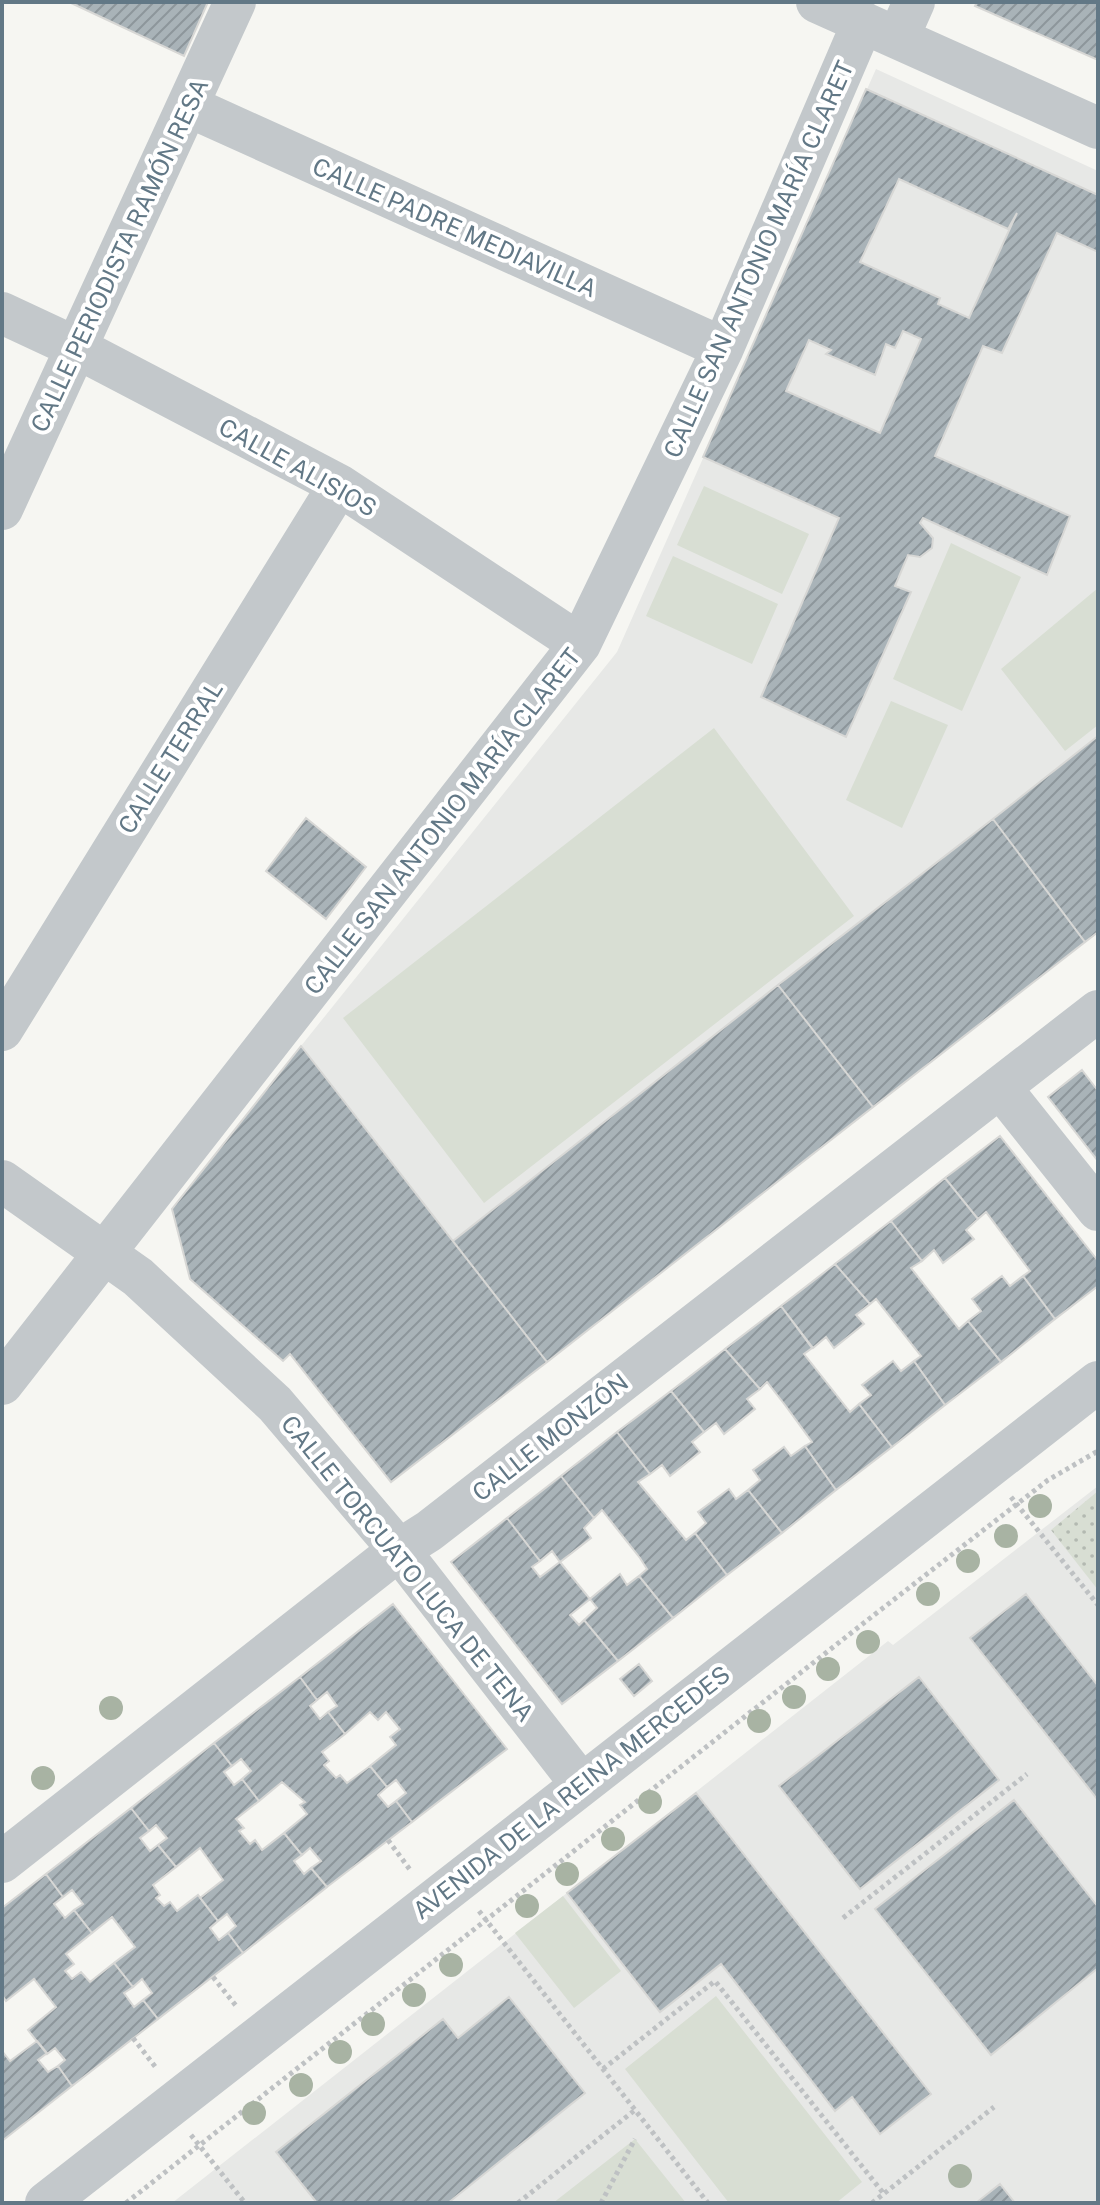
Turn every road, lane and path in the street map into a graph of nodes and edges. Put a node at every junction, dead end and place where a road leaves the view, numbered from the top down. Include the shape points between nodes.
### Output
1 (235, 2) edge
2 (817, 2) edge
3 (891, 21) edge
4 (188, 106) junction
5 (1098, 128) edge
6 (2, 313) edge
7 (77, 348) junction
8 (723, 348) junction
9 (339, 485) junction
10 (2, 509) edge
11 (580, 644) junction
12 (1098, 1011) edge
13 (2, 1030) edge
14 (1000, 1087) junction
15 (2, 1181) edge
16 (1098, 1210) edge
17 (105, 1253) junction
18 (1098, 1382) edge
19 (2, 1384) edge
20 (1098, 1451) edge
21 (987, 1468) junction
22 (1018, 1505) junction
23 (399, 1550) junction
24 (1098, 1605) edge
25 (1027, 1774) dead end
26 (581, 1784) junction
27 (2, 1862) edge
28 (456, 1881) junction
29 (843, 1918) dead end
30 (486, 1921) junction
31 (603, 2069) junction
32 (170, 2106) junction
33 (994, 2107) dead end
34 (635, 2110) junction
35 (635, 2139) dead end
36 (199, 2145) junction
37 (884, 2194) junction
38 (46, 2203) edge
39 (126, 2203) edge
40 (245, 2203) edge
41 (518, 2203) edge
42 (601, 2203) edge
43 (708, 2203) edge
44 (872, 2203) edge

1 - 4 street, CALLE PERIODISTA RAMÓN RESA
2 - 3 street
3 - 5 street
3 - 8 street, CALLE SAN ANTONIO MARÍA CLARET
4 - 7 street, CALLE PERIODISTA RAMÓN RESA
4 - 8 street, CALLE PADRE MEDIAVILLA
6 - 7 street, CALLE ALISIOS
7 - 9 street, CALLE ALISIOS
7 - 10 street, CALLE PERIODISTA RAMÓN RESA
8 - 11 street, CALLE SAN ANTONIO MARÍA CLARET
9 - 11 street, CALLE ALISIOS
9 - 13 street, CALLE TERRAL
11 - 17 street, CALLE SAN ANTONIO MARÍA CLARET
12 - 14 street, CALLE MONZÓN
14 - 16 street
14 - 23 street, CALLE MONZÓN
15 - 17 street, CALLE TORCUATO LUCA DE TENA
17 - 19 street, CALLE SAN ANTONIO MARÍA CLARET
17 - 23 street, CALLE TORCUATO LUCA DE TENA via 275,1404
18 - 21 street, AVENIDA DE LA REINA MERCEDES
20 - 22 path
21 - 22 path
21 - 26 street, AVENIDA DE LA REINA MERCEDES
22 - 24 path
22 - 30 path
23 - 26 street, CALLE TORCUATO LUCA DE TENA
23 - 27 street, CALLE MONZÓN
25 - 29 path
26 - 28 street, AVENIDA DE LA REINA MERCEDES
28 - 30 path
28 - 32 street, AVENIDA DE LA REINA MERCEDES
30 - 31 path
30 - 36 path
31 - 34 path
31 - 37 path via 715,1981
32 - 36 path
32 - 38 street, AVENIDA DE LA REINA MERCEDES
33 - 37 path
34 - 41 path
34 - 43 path
35 - 42 path
36 - 39 path
36 - 40 path
37 - 44 path

